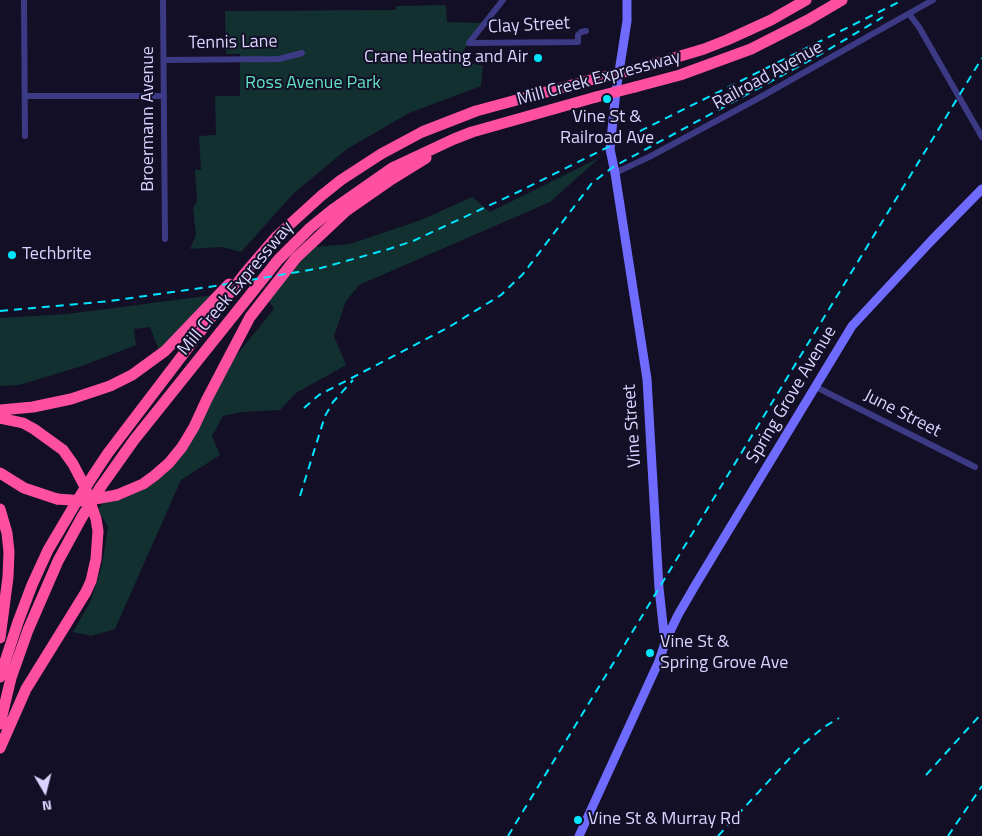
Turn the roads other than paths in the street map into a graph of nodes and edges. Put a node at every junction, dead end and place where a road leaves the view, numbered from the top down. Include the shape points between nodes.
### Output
1 (24, 0) edge
2 (163, 0) edge
3 (503, 0) edge
4 (627, 0) edge
5 (806, 0) edge
6 (842, 0) edge
7 (933, 0) edge
8 (909, 14) junction
9 (586, 30) dead end
10 (302, 53) dead end
11 (164, 60) junction
12 (25, 96) junction
13 (164, 96) junction
14 (493, 126) junction
15 (25, 136) dead end
16 (982, 137) edge
17 (615, 173) junction
18 (982, 189) edge
19 (165, 238) dead end
20 (245, 273) junction
21 (816, 387) junction
22 (0, 410) edge
23 (0, 418) edge
24 (975, 467) dead end
25 (0, 473) edge
26 (0, 509) edge
27 (0, 638) edge
28 (665, 643) junction
29 (0, 676) edge
30 (0, 724) edge
31 (0, 748) edge
32 (579, 836) edge

1 - 12 street
2 - 11 street, Broermann Avenue
3 - 9 street, Clay Street via 469,43 578,42 578,35
4 - 17 main road, Vine Street via 610,149
5 - 20 highway, Mill Creek Expressway, bridge via 771,20 704,49 476,111 422,132 341,180 276,237
6 - 14 highway, Mill Creek Expressway, bridge via 750,49 680,75
7 - 8 street, Railroad Avenue
8 - 16 street
8 - 17 street, Railroad Avenue via 748,104
10 - 11 street, Tennis Lane via 279,59
11 - 13 street, Broermann Avenue
12 - 13 street
12 - 15 street
13 - 19 street, Broermann Avenue
14 - 25 highway, bridge via 429,156 398,175 346,211 313,241 250,317 182,447 154,476 117,495 84,501 57,499 24,488
14 - 30 highway, Mill Creek Expressway, bridge via 454,138 392,168 310,228 273,267 134,440 82,517 31,622 11,678
17 - 28 main road, Vine Street via 647,379
18 - 21 main road, Spring Grove Avenue via 852,326
20 - 22 highway via 234,279 165,351 132,375 70,399
20 - 29 highway, Mill Creek Expressway, bridge via 108,453 77,501 32,585
21 - 24 street, June Street
21 - 28 main road, Spring Grove Avenue via 696,584
23 - 31 highway via 23,423 62,450 85,487 98,531 95,565 86,592 26,689
26 - 27 highway via 9,552
28 - 32 main road, Vine Street

